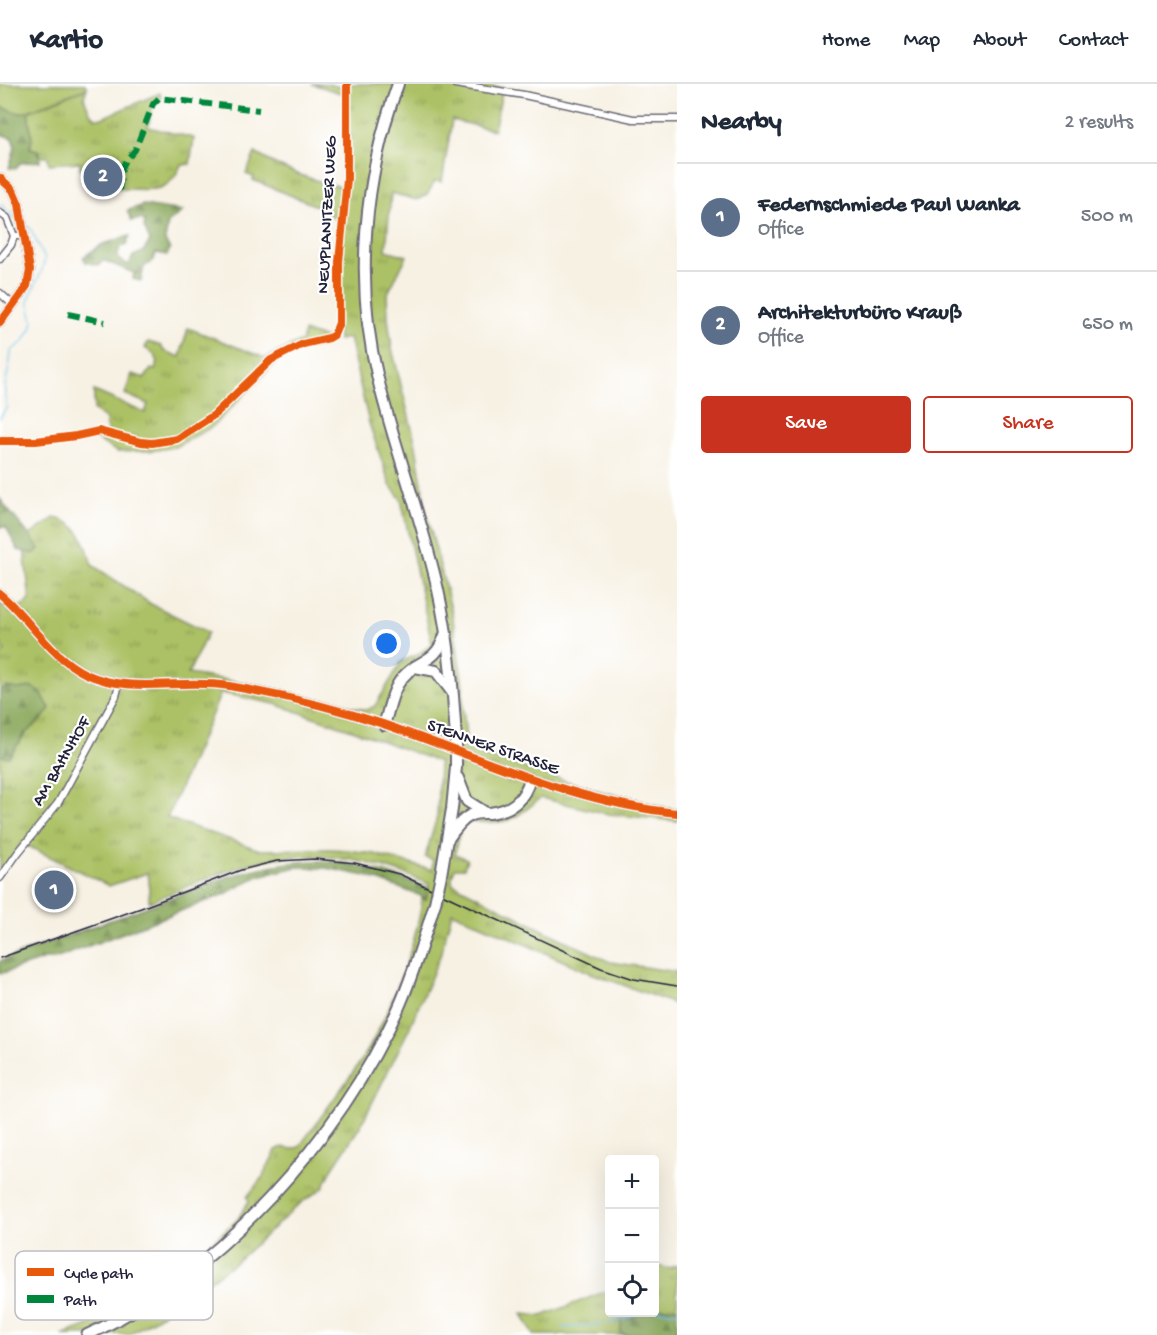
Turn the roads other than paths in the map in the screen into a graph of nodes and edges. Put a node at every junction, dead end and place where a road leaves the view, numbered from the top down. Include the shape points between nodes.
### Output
1 (347, 84) edge
2 (399, 84) edge
3 (456, 84) edge
4 (677, 119) edge
5 (0, 178) edge
6 (0, 213) edge
7 (14, 236) junction
8 (25, 236) junction
9 (0, 259) edge
10 (0, 293) edge
11 (14, 305) junction
12 (0, 323) edge
13 (0, 441) edge
14 (0, 594) edge
15 (445, 628) junction
16 (415, 667) junction
17 (119, 684) junction
18 (453, 693) junction
19 (384, 725) junction
20 (456, 770) junction
21 (531, 779) junction
22 (486, 813) junction
23 (677, 813) edge
24 (448, 839) junction
25 (0, 878) edge
26 (212, 1251) edge
27 (114, 1320) edge
28 (87, 1335) edge

1 - 13 street, NEUPLANITZER WEG via 347,179 339,262 339,323 334,335 303,344 271,360 214,415 177,439 152,443 99,431 36,441
2 - 15 highway via 382,135 370,195 365,255 368,317 377,376 428,549
3 - 4 street via 633,119
5 - 8 street via 13,190
6 - 7 street via 7,218
7 - 8 street
7 - 9 street
8 - 11 street via 30,280
10 - 11 street
11 - 12 street
14 - 17 street, STENNER STRASSE via 55,653 85,674
15 - 16 highway via 440,648
15 - 18 highway
16 - 18 highway via 436,671
16 - 19 highway via 399,682
17 - 19 street, STENNER STRASSE via 227,685 301,700
17 - 25 street, AM BAHNHOF via 58,803
18 - 20 highway, bridge
19 - 21 street, STENNER STRASSE
20 - 22 highway via 463,796
20 - 24 highway
21 - 22 highway via 527,792 515,805
21 - 23 street, STENNER STRASSE via 641,809
22 - 24 highway via 471,815
24 - 26 highway, bridge via 420,952 398,1009 355,1087 299,1165 248,1220
27 - 28 highway, bridge

